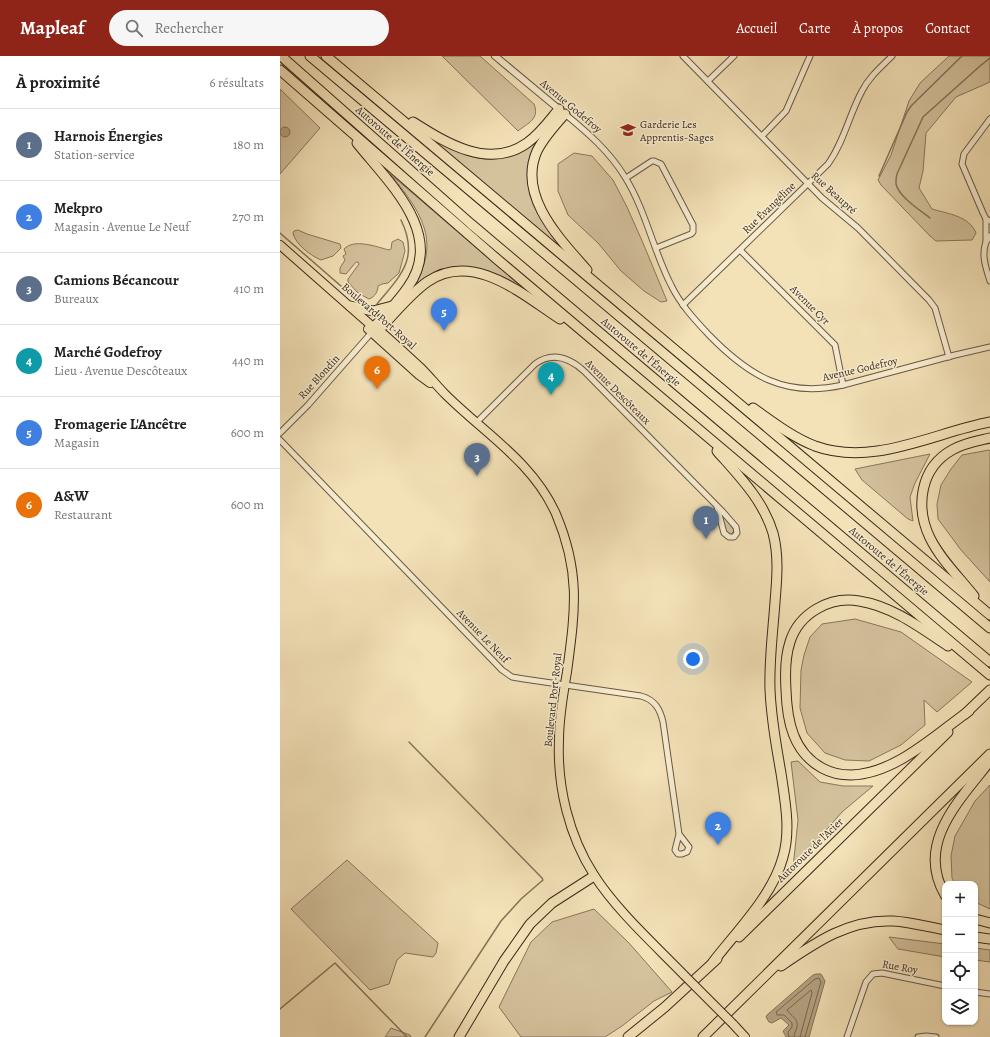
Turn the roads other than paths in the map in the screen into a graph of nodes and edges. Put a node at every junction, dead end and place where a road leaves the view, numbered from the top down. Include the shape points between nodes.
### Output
1 (281, 56) edge
2 (310, 56) edge
3 (326, 56) edge
4 (495, 56) edge
5 (683, 56) edge
6 (734, 56) edge
7 (810, 56) edge
8 (892, 56) edge
9 (280, 70) edge
10 (708, 81) junction
11 (382, 103) junction
12 (562, 112) junction
13 (990, 119) edge
14 (341, 124) junction
15 (762, 136) junction
16 (626, 178) junction
17 (808, 184) junction
18 (988, 220) edge
19 (990, 236) edge
20 (986, 242) junction
21 (280, 245) edge
22 (656, 248) junction
23 (740, 250) junction
24 (294, 258) junction
25 (990, 281) edge
26 (607, 292) junction
27 (683, 305) junction
28 (350, 306) junction
29 (392, 306) junction
30 (375, 330) junction
31 (598, 344) junction
32 (990, 347) edge
33 (949, 357) junction
34 (701, 371) junction
35 (843, 385) junction
36 (477, 422) junction
37 (990, 422) edge
38 (701, 432) junction
39 (280, 433) edge
40 (990, 438) edge
41 (280, 440) edge
42 (717, 507) junction
43 (988, 613) edge
44 (990, 628) edge
45 (990, 662) edge
46 (980, 667) junction
47 (989, 675) edge
48 (565, 685) junction
49 (990, 690) edge
50 (969, 711) junction
51 (990, 754) edge
52 (990, 761) edge
53 (680, 834) dead end
54 (594, 876) junction
55 (942, 888) edge
56 (978, 920) edge
57 (990, 923) edge
58 (942, 929) edge
59 (978, 937) edge
60 (990, 939) edge
61 (713, 962) junction
62 (760, 980) junction
63 (942, 985) edge
64 (978, 992) edge
65 (990, 994) edge
66 (459, 1037) edge
67 (628, 1037) edge
68 (703, 1037) edge
69 (745, 1037) edge
70 (848, 1037) edge
71 (918, 1037) edge
72 (936, 1037) edge

1 - 45 highway, Autoroute de l'Énergie via 471,224
2 - 44 highway, Autoroute de l'Énergie
3 - 11 highway
4 - 12 street, Avenue Godefroy
5 - 10 street, Rue Beaupré
6 - 10 street
7 - 15 street via 786,111
8 - 17 street, Rue Évangéline via 862,90 832,158
9 - 14 highway
10 - 15 street, Rue Beaupré
11 - 12 highway via 450,144 472,152 490,154 510,152 522,146
11 - 26 highway
12 - 16 street, Avenue Godefroy via 603,147
12 - 26 highway via 536,154 532,168 534,189 540,207 556,233
13 - 18 street via 964,154 962,164
14 - 29 highway via 400,195 418,232 421,253 417,271 409,287
14 - 31 highway
15 - 17 street, Rue Beaupré
16 - 22 street, Avenue Godefroy via 642,208
16 - 22 street via 652,162 661,164 693,225 691,234
17 - 23 street, Rue Évangéline
17 - 33 street, Rue Beaupré via 858,228 933,305
18 - 20 street
19 - 20 street
20 - 25 street via 984,257
21 - 24 main road, Boulevard Port-Royal
22 - 27 street, Avenue Godefroy via 669,282
23 - 27 street, Rue Évangéline
23 - 35 street, Avenue Cyr via 835,345
24 - 28 main road, Boulevard Port-Royal
24 - 30 main road, Boulevard Port-Royal via 336,300
26 - 34 highway
27 - 35 street, Avenue Godefroy via 728,354 761,377 799,388 818,389
28 - 29 highway via 373,311
28 - 30 main road, Boulevard Port-Royal
29 - 30 highway
30 - 31 highway via 428,282 446,273 466,271 485,275 506,284
30 - 36 main road, Boulevard Port-Royal via 419,375 446,394
30 - 39 street, Rue Blondin
31 - 38 highway
32 - 33 street, Avenue Godefroy
33 - 35 street, Avenue Godefroy
34 - 37 highway via 792,434 810,444 834,451 879,451
34 - 43 highway
36 - 42 street, Avenue Descôteaux via 535,364 551,357 568,359 585,372
36 - 48 main road, Boulevard Port-Royal via 519,461 538,483 554,510 565,539 572,566 575,604
38 - 46 highway
38 - 61 highway via 754,495 768,519 776,546 770,690 787,825 784,854 773,882
40 - 43 highway via 958,447 940,459 927,476 921,501 924,521 933,543
41 - 48 street, Avenue Le Neuf via 502,670 512,677
42 - 42 street, Avenue Descôteaux via 724,534 728,538 734,537 736,527
46 - 47 highway
46 - 50 highway via 903,617 882,607 858,601 836,601 815,610 799,625 789,647 786,688 792,733 806,756 832,772 856,775 889,765
48 - 53 street, Avenue Le Neuf via 641,696 656,704 663,722
48 - 54 main road, Boulevard Port-Royal via 558,743 562,787 566,811
49 - 50 highway, Autoroute de l'Acier
50 - 61 highway, Autoroute de l'Acier
51 - 62 highway
52 - 55 highway via 954,808 938,838 935,865
54 - 66 highway via 552,903 530,924 508,955
54 - 69 main road, Boulevard Port-Royal, bridge via 619,907
56 - 57 highway
58 - 62 highway via 894,921 851,926 820,940
59 - 60 highway
61 - 67 highway, Autoroute de l'Acier
62 - 68 highway
63 - 70 street, Rue Roy via 882,973 873,974 867,981
64 - 65 street
71 - 72 street

